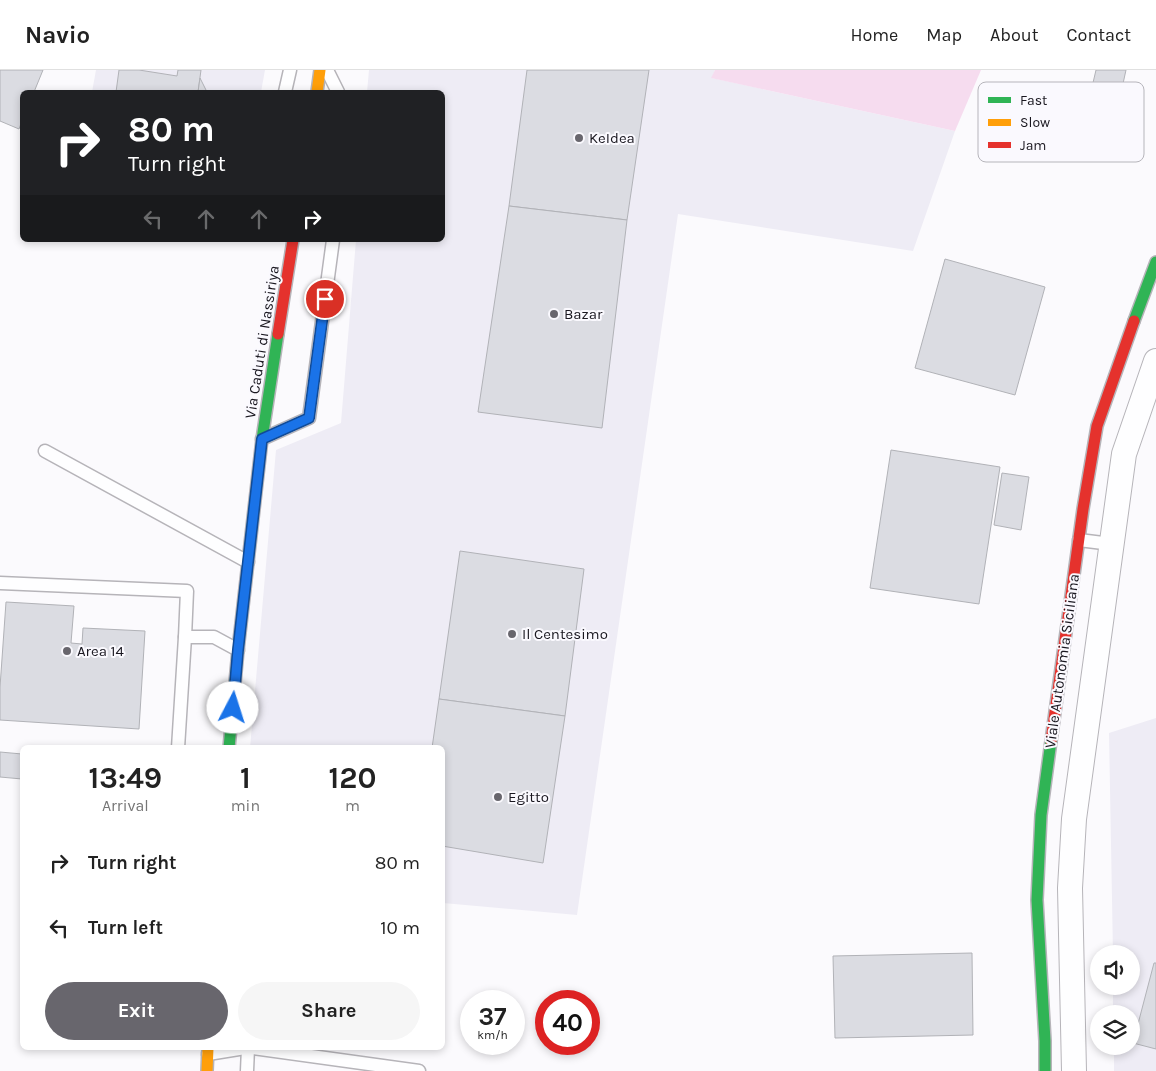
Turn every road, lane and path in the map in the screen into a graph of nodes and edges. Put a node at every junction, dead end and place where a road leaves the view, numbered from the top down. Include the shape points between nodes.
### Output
1 (290, 70) edge
2 (320, 70) edge
3 (327, 70) edge
4 (285, 90) edge
5 (316, 90) edge
6 (337, 90) edge
7 (293, 242) edge
8 (333, 242) edge
9 (1156, 262) edge
10 (1156, 361) edge
11 (262, 439) junction
12 (45, 452) dead end
13 (1079, 540) junction
14 (1111, 544) junction
15 (248, 562) junction
16 (0, 583) edge
17 (185, 637) junction
18 (238, 650) junction
19 (178, 745) edge
20 (229, 745) edge
21 (221, 1050) edge
22 (247, 1050) edge
23 (267, 1050) edge
24 (208, 1051) edge
25 (412, 1070) edge
26 (207, 1071) edge
27 (247, 1071) edge
28 (1045, 1071) edge
29 (1074, 1071) edge

1 - 4 lane
2 - 5 street
3 - 6 lane
7 - 11 street, Via Caduti di Nassiriya
8 - 11 lane via 309,418
9 - 13 street, Viale Autonomia Siciliana via 1097,426
10 - 14 street via 1124,454
11 - 15 street, Via Caduti di Nassiriya
12 - 15 lane
13 - 14 lane
13 - 28 street, Viale Autonomia Siciliana via 1041,815 1037,900
14 - 29 street via 1074,819 1070,888
15 - 18 street, Via Caduti di Nassiriya
16 - 17 lane via 187,590
17 - 18 lane via 214,637
17 - 19 lane
18 - 20 street, Via Caduti di Nassiriya
21 - 24 lane
22 - 27 lane
23 - 25 lane
24 - 26 street

